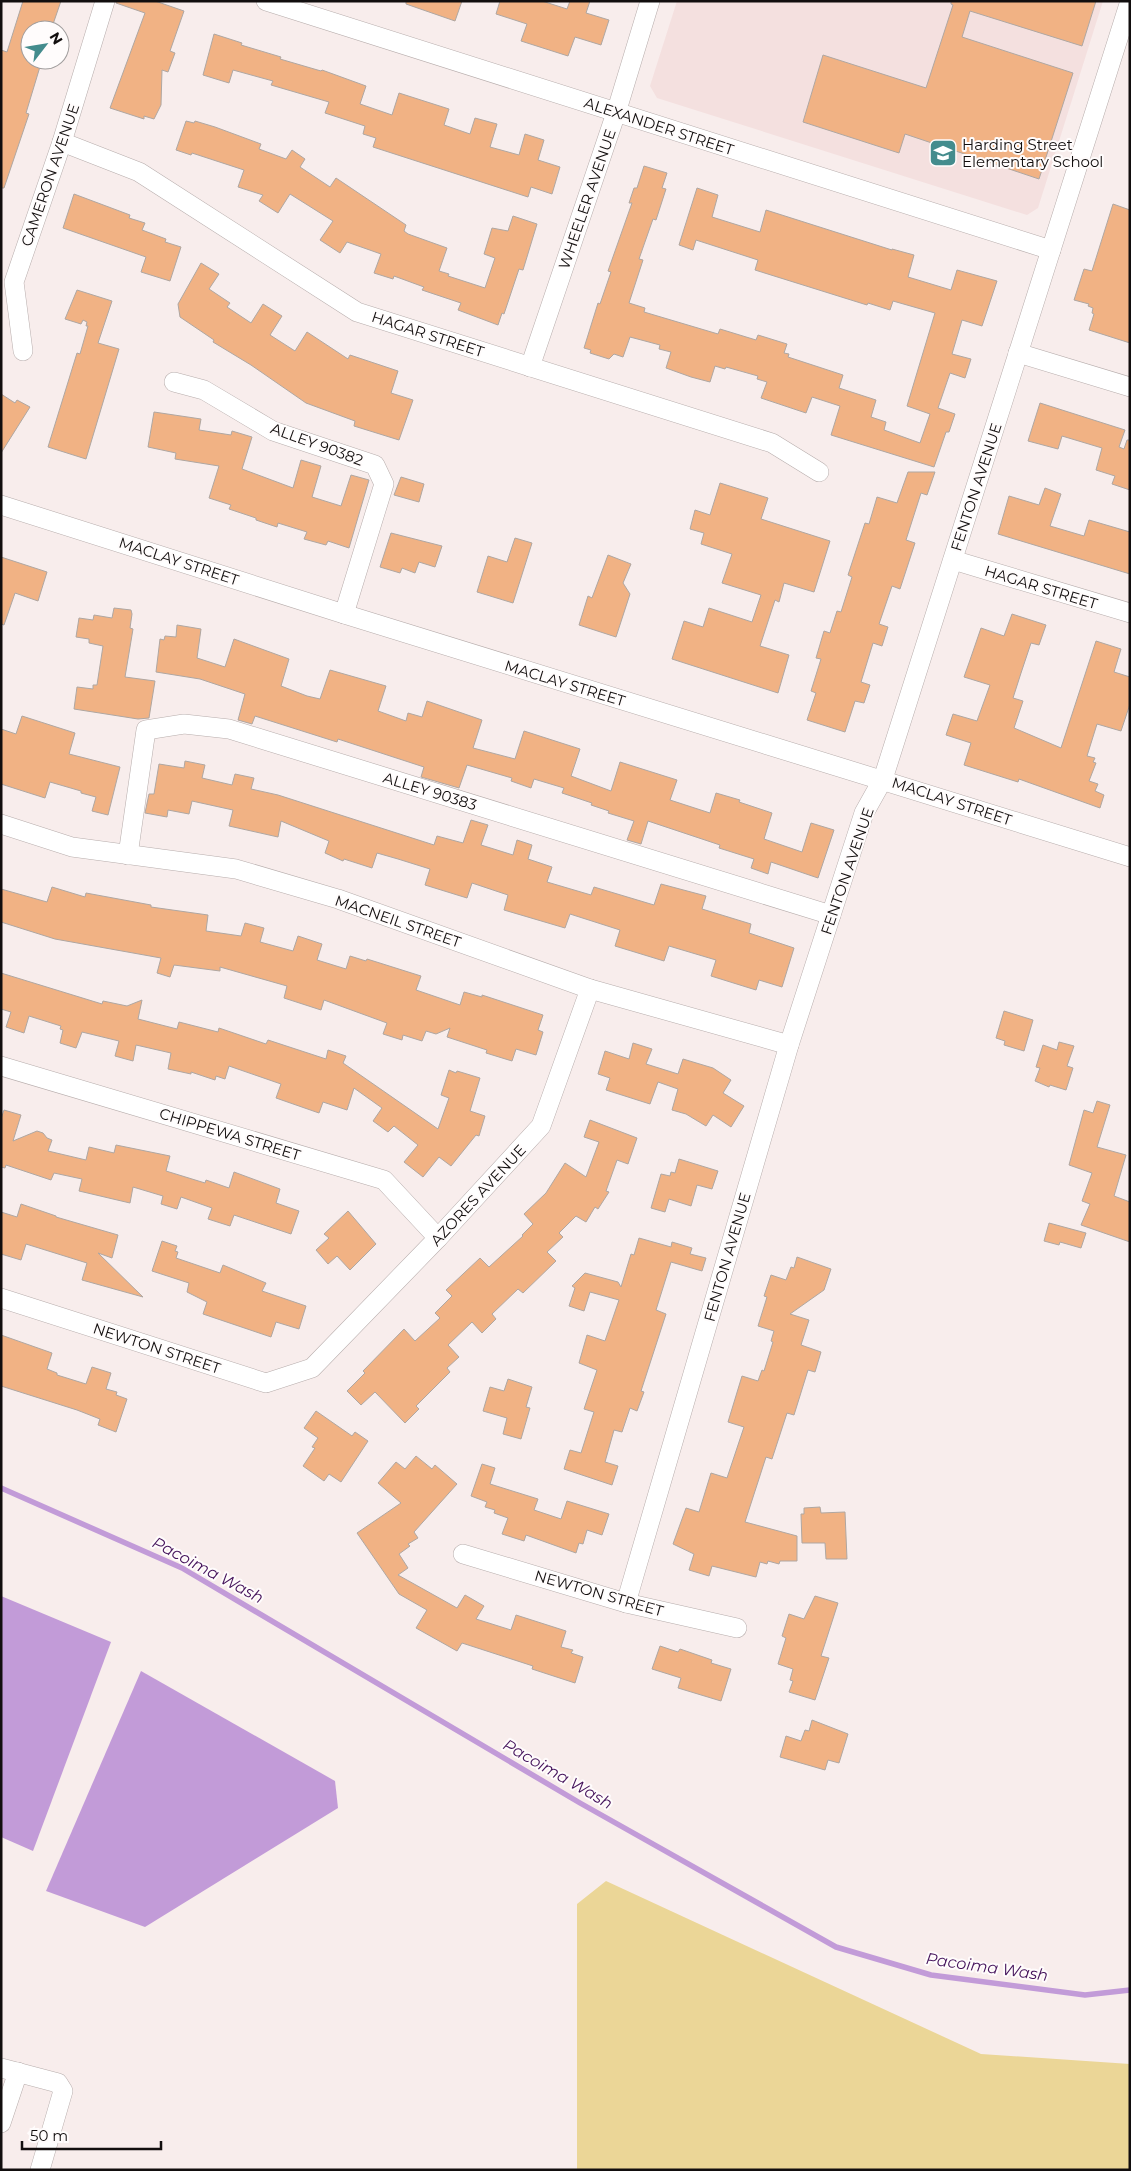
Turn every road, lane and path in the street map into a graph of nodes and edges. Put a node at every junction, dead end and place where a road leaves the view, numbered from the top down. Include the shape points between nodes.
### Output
1 (105, 1) edge
2 (266, 1) edge
3 (650, 1) edge
4 (1130, 1) edge
5 (616, 113) junction
6 (62, 142) junction
7 (1051, 250) junction
8 (23, 350) dead end
9 (1018, 353) junction
10 (530, 367) junction
11 (174, 382) dead end
12 (1130, 387) edge
13 (818, 472) dead end
14 (1, 504) edge
15 (953, 560) junction
16 (1130, 613) edge
17 (344, 614) junction
18 (883, 779) junction
19 (1, 824) edge
20 (128, 854) junction
21 (1130, 857) edge
22 (831, 915) junction
23 (590, 989) junction
24 (789, 1045) junction
25 (1, 1066) edge
26 (438, 1238) junction
27 (1, 1298) edge
28 (312, 1368) joint
29 (463, 1554) dead end
30 (626, 1603) junction
31 (737, 1628) dead end
32 (9, 2070) edge
33 (1, 2123) edge
34 (40, 2170) edge

1 - 6 street, CAMERON AVENUE
2 - 5 street, ALEXANDER STREET
3 - 5 street, WHEELER AVENUE
4 - 7 street, FENTON AVENUE
5 - 7 street, ALEXANDER STREET
5 - 10 street, WHEELER AVENUE
6 - 8 street, CAMERON AVENUE via 14,282
6 - 10 street, HAGAR STREET via 139,172 357,312
7 - 9 street, FENTON AVENUE
9 - 12 street
9 - 15 street, FENTON AVENUE
10 - 13 street, HAGAR STREET via 772,443
11 - 17 street, ALLEY 90382 via 204,390 273,431 375,465 384,484
14 - 17 street, MACLAY STREET
15 - 16 street, HAGAR STREET
15 - 18 street, FENTON AVENUE
17 - 18 street, MACLAY STREET
18 - 21 street, MACLAY STREET
18 - 22 street, FENTON AVENUE via 864,813
19 - 20 street, MACNEIL STREET via 72,847
20 - 22 street, ALLEY 90383 via 146,730 184,724 229,729
20 - 23 street, MACNEIL STREET via 254,874 338,899
22 - 24 street, FENTON AVENUE
23 - 24 street, MACNEIL STREET
23 - 26 street, AZORES AVENUE via 541,1126
24 - 30 street, FENTON AVENUE
25 - 26 street, CHIPPEWA STREET via 384,1180
26 - 28 street, AZORES AVENUE
27 - 28 street, NEWTON STREET via 266,1384
29 - 30 street, NEWTON STREET
30 - 31 street, NEWTON STREET
32 - 33 street
32 - 34 street via 58,2083 63,2091

